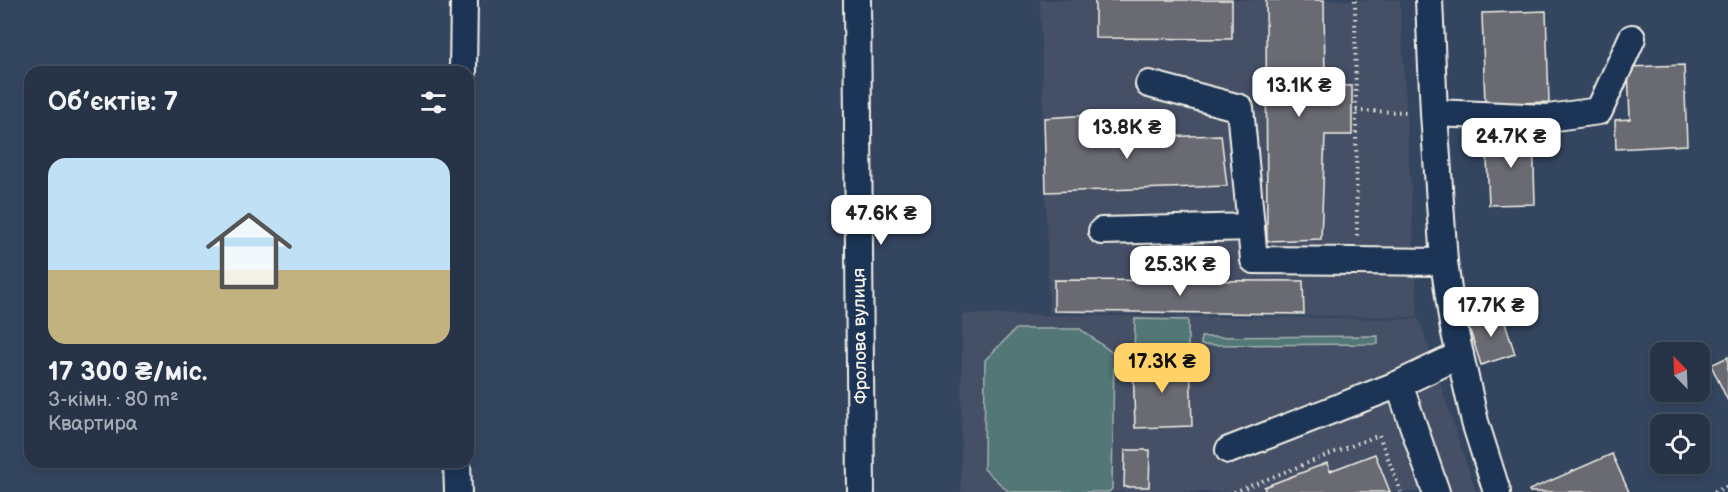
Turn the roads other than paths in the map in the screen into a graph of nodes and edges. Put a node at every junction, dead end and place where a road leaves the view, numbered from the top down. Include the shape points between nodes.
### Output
1 (464, 0) edge
2 (857, 0) edge
3 (1429, 0) edge
4 (1632, 38) dead end
5 (462, 66) edge
6 (1149, 84) dead end
7 (1434, 113) junction
8 (1251, 227) junction
9 (1102, 231) dead end
10 (1444, 262) junction
11 (1460, 355) junction
12 (1399, 384) junction
13 (1229, 450) dead end
14 (457, 468) edge
15 (458, 492) edge
16 (861, 492) edge
17 (1436, 492) edge
18 (1497, 492) edge

1 - 5 street
2 - 16 street, Фролова вулиця
3 - 7 street
4 - 7 street via 1599,111 1548,118
6 - 8 street via 1240,108
7 - 10 street
8 - 9 street
8 - 10 street via 1254,260
10 - 11 street
11 - 12 street
11 - 18 street
12 - 13 street
12 - 17 street
14 - 15 street

